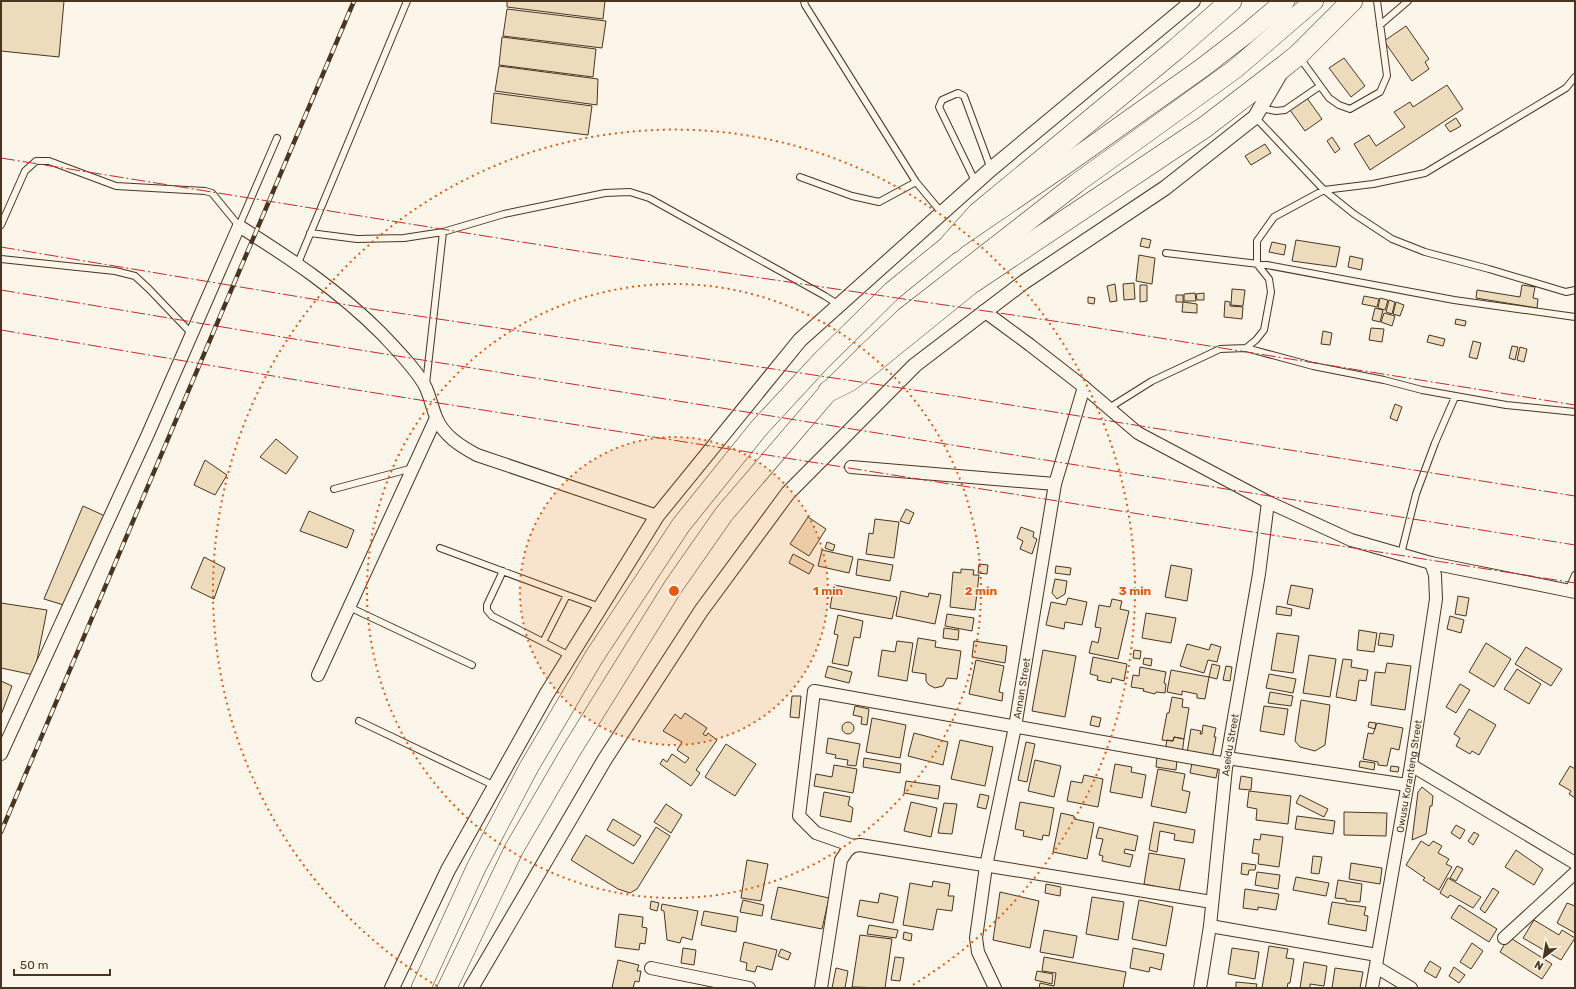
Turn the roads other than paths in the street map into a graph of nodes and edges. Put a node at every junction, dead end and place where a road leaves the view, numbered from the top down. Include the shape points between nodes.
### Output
1 (407, 1) edge
2 (804, 1) edge
3 (1193, 1) edge
4 (1231, 1) edge
5 (1285, 1) edge
6 (1314, 1) edge
7 (1352, 1) edge
8 (1377, 1) edge
9 (1408, 1) edge
10 (1380, 26) junction
11 (1291, 61) junction
12 (1575, 77) edge
13 (1320, 86) junction
14 (1258, 113) junction
15 (277, 138) dead end
16 (991, 169) junction
17 (800, 177) dead end
18 (916, 182) junction
19 (976, 183) junction
20 (1324, 190) junction
21 (942, 213) junction
22 (1, 225) edge
23 (239, 226) junction
24 (443, 232) junction
25 (310, 233) junction
26 (951, 243) junction
27 (1166, 253) dead end
28 (1, 259) edge
29 (298, 263) junction
30 (1257, 264) junction
31 (1575, 290) edge
32 (838, 305) junction
33 (984, 311) junction
34 (1575, 318) edge
35 (192, 334) junction
36 (1246, 348) junction
37 (1084, 387) junction
38 (426, 388) junction
39 (829, 391) junction
40 (1455, 397) junction
41 (1109, 408) junction
42 (1575, 412) edge
43 (436, 418) junction
44 (851, 467) dead end
45 (413, 468) junction
46 (1055, 484) junction
47 (334, 489) dead end
48 (1268, 502) junction
49 (657, 516) junction
50 (440, 548) dead end
51 (1401, 554) junction
52 (1431, 563) junction
53 (503, 571) junction
54 (1575, 575) edge
55 (1572, 591) edge
56 (567, 595) junction
57 (349, 607) junction
58 (600, 607) junction
59 (543, 642) junction
60 (570, 656) junction
61 (472, 665) dead end
62 (318, 675) dead end
63 (359, 721) dead end
64 (1015, 727) junction
65 (1, 754) edge
66 (1227, 760) junction
67 (1411, 765) junction
68 (495, 786) junction
69 (1407, 786) junction
70 (853, 846) junction
71 (1575, 863) edge
72 (986, 866) junction
73 (1575, 873) edge
74 (1212, 902) junction
75 (1210, 926) junction
76 (1504, 938) dead end
77 (1376, 961) junction
78 (651, 968) dead end
79 (392, 988) edge
80 (421, 988) edge
81 (447, 988) edge
82 (471, 988) edge
83 (749, 988) edge
84 (821, 988) edge
85 (995, 988) edge
86 (1200, 988) edge
87 (1372, 988) edge
88 (1411, 988) edge

1 - 25 lane
2 - 18 lane
3 - 16 street
4 - 26 highway via 978,213
5 - 26 highway via 1202,68
6 - 39 highway via 1235,69 1077,183 905,318
7 - 11 highway
8 - 10 lane
9 - 10 lane
10 - 13 lane via 1387,76 1380,92 1350,109 1329,98
11 - 13 lane
11 - 14 street
11 - 39 highway via 1205,127 970,284 865,369
12 - 20 lane via 1566,88 1425,172 1373,184
13 - 14 lane via 1285,110
14 - 20 lane
14 - 33 street via 1165,188
15 - 23 lane
16 - 19 street
16 - 19 lane via 964,96 958,93 942,100 939,107
17 - 18 lane via 852,196 879,202
18 - 21 lane
19 - 21 street
20 - 30 lane via 1274,216 1257,241
20 - 31 lane via 1392,240 1425,252 1566,292
21 - 32 street
22 - 23 lane via 25,171 36,162 50,161 116,186 212,193
23 - 29 street
23 - 35 street
24 - 25 lane via 404,238 357,239
24 - 32 lane via 504,214 605,193 630,192 649,198
24 - 38 lane
25 - 29 lane
26 - 80 highway via 892,291 821,361 759,428 681,525 594,657 529,767 476,868
27 - 30 lane
28 - 35 lane via 115,271 135,276
29 - 38 street via 382,334
30 - 34 lane via 1454,300
30 - 36 lane via 1269,279 1271,292 1264,330
32 - 49 street via 800,340
33 - 37 street
33 - 82 street via 916,365 788,493 701,611 605,759
35 - 65 street
36 - 40 lane via 1313,366
36 - 41 lane via 1220,349 1152,381
37 - 41 street
37 - 46 street, Annan Street
38 - 43 street
39 - 81 highway via 724,514 673,587 514,848
40 - 42 lane
40 - 51 lane via 1416,494
41 - 48 street via 1138,433
43 - 45 street
43 - 49 street via 445,432 460,446 477,455
44 - 46 street
45 - 47 lane
45 - 57 street
46 - 64 street, Annan Street
48 - 51 street via 1351,540
48 - 66 street, Aseidu Street via 1259,574
49 - 58 street
50 - 53 lane
51 - 52 street
52 - 55 street
52 - 67 street, Owusu Koranteng Street via 1435,575 1436,598
53 - 56 lane
53 - 59 lane via 487,610 492,616
54 - 55 lane
56 - 58 lane
56 - 59 lane
57 - 61 lane
57 - 62 street
58 - 60 street
59 - 60 lane
60 - 68 street
63 - 68 lane
64 - 66 street
64 - 70 street via 814,691 799,816 816,833
64 - 72 street, Annan Street
66 - 69 street
66 - 74 street, Aseidu Street
67 - 69 street, Owusu Koranteng Street
67 - 71 street
68 - 79 street via 448,870
69 - 77 street, Owusu Koranteng Street
70 - 72 street via 860,845
70 - 84 street via 841,860
72 - 74 street
72 - 85 street, Annan Street via 976,938 978,952
73 - 76 street
74 - 75 street, Aseidu Street
75 - 77 street
75 - 86 street, Aseidu Street
77 - 87 street, Owusu Koranteng Street
77 - 88 street
78 - 83 street

